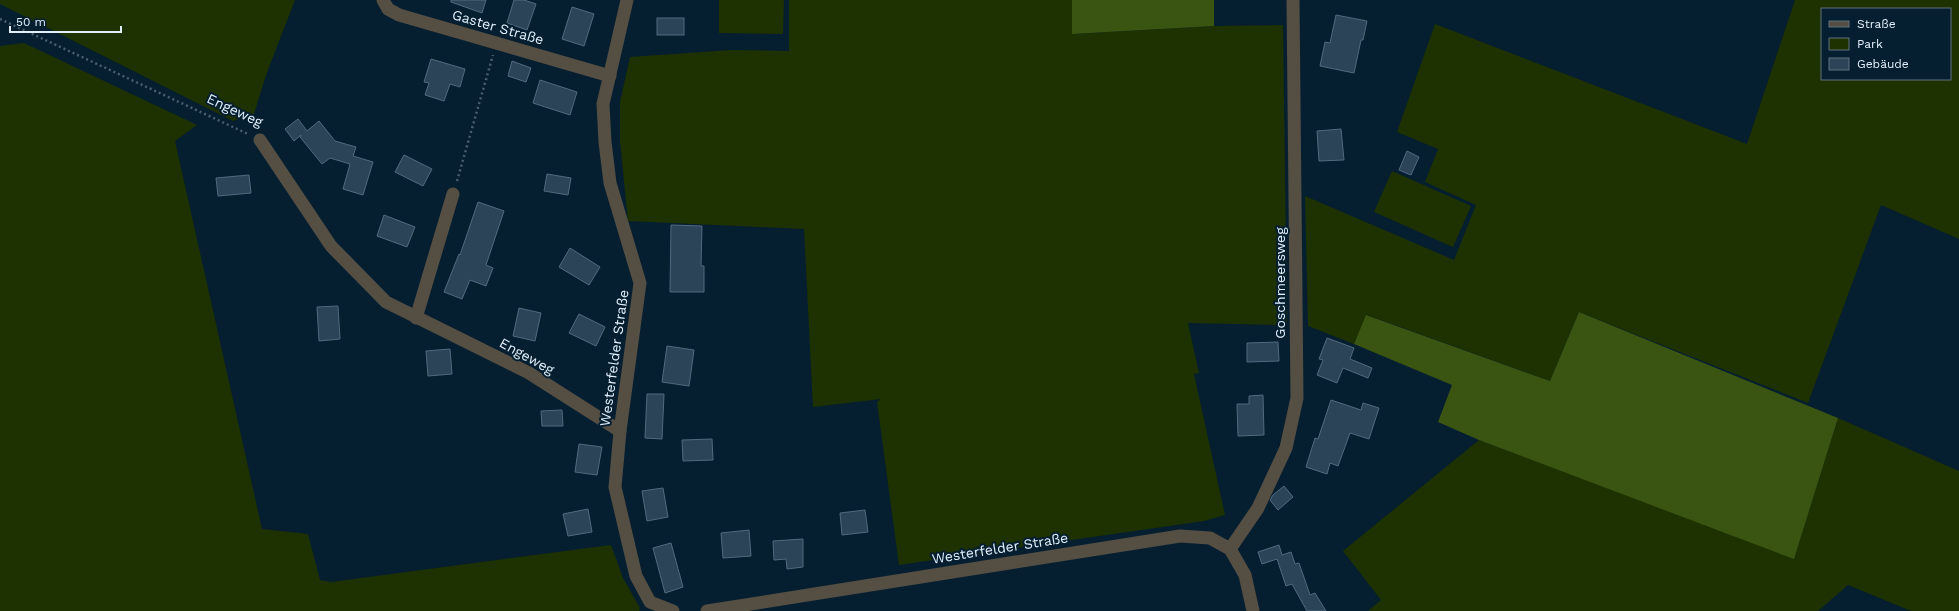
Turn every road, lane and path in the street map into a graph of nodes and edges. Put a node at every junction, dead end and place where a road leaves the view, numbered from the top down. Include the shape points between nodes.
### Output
1 (383, 0) edge
2 (627, 0) edge
3 (1293, 0) edge
4 (0, 19) edge
5 (497, 43) junction
6 (610, 76) junction
7 (260, 140) joint
8 (453, 194) joint
9 (416, 318) junction
10 (620, 430) junction
11 (1230, 550) junction
12 (673, 611) edge
13 (707, 611) edge
14 (1253, 611) edge

1 - 5 street, Gaster Straße via 388,9 399,15
2 - 6 street, Westerfelder Straße
3 - 11 street, Goschmeersweg via 1297,398 1286,448 1258,508
4 - 7 path, Engeweg
5 - 6 street, Gaster Straße
5 - 8 path
6 - 10 street, Westerfelder Straße via 603,104 604,142 610,183 640,283
7 - 9 street, Engeweg via 331,246 386,302
8 - 9 street
9 - 10 street, Engeweg via 529,373
10 - 12 street, Westerfelder Straße via 615,487 636,576 650,602
11 - 13 street, Westerfelder Straße via 1210,538 1180,536
11 - 14 street, Westerfelder Straße via 1245,575

